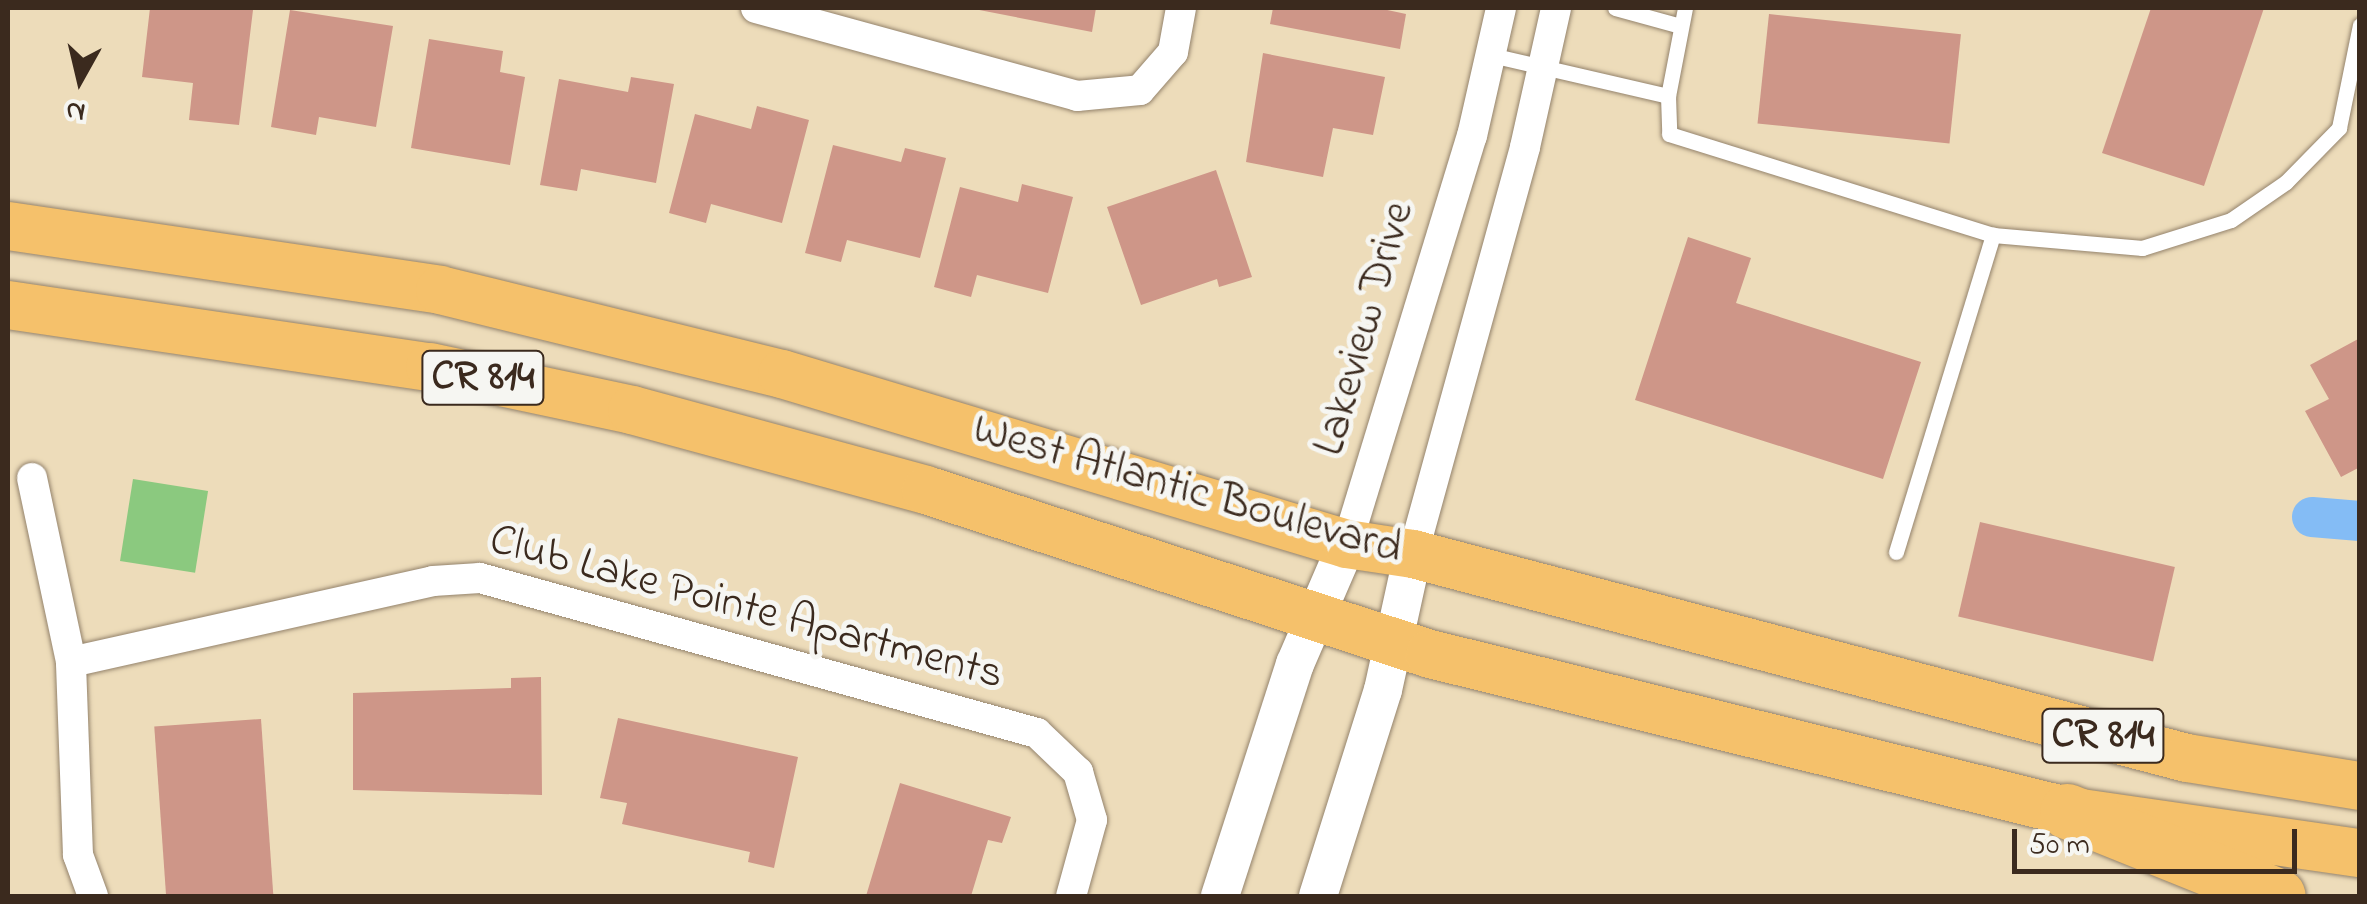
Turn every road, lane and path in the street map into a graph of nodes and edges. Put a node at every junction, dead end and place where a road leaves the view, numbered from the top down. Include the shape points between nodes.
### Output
1 (756, 8) edge
2 (1182, 8) edge
3 (1501, 8) edge
4 (1556, 8) edge
5 (1615, 8) edge
6 (1685, 8) edge
7 (2360, 25) edge
8 (1681, 26) junction
9 (1491, 55) junction
10 (1543, 68) junction
11 (1668, 96) junction
12 (8, 226) edge
13 (1993, 235) junction
14 (316, 269) junction
15 (8, 304) edge
16 (302, 346) junction
17 (32, 478) dead end
18 (1347, 544) junction
19 (1896, 552) dead end
20 (1412, 554) junction
21 (1314, 619) junction
22 (1393, 642) junction
23 (72, 662) junction
24 (2360, 786) edge
25 (2068, 810) junction
26 (2360, 853) edge
27 (93, 896) edge
28 (1072, 896) edge
29 (1220, 896) edge
30 (1318, 896) edge
31 (2278, 896) edge

1 - 2 street via 1077,96 1140,90 1173,52
3 - 9 street, Lakeview Drive
4 - 10 street
5 - 8 lane
6 - 8 lane
7 - 13 lane via 2339,128 2286,182 2231,220 2142,248
8 - 11 lane
9 - 10 lane
9 - 18 street, Lakeview Drive via 1370,484
10 - 11 lane
10 - 20 street
11 - 13 lane via 1668,134
12 - 14 main road, West Atlantic Boulevard / CR 814
13 - 19 lane
14 - 16 main road
14 - 18 main road, West Atlantic Boulevard / CR 814 via 440,290 782,374
15 - 16 main road, West Atlantic Boulevard / CR 814
16 - 21 main road, West Atlantic Boulevard / CR 814 via 632,410 926,490
17 - 23 street
18 - 20 main road, West Atlantic Boulevard / CR 814
18 - 21 street, Lakeview Drive
20 - 22 street
20 - 24 main road, West Atlantic Boulevard / CR 814 via 2187,758
21 - 22 main road, West Atlantic Boulevard / CR 814
21 - 29 street, Lakeview Drive
22 - 25 main road, West Atlantic Boulevard / CR 814
22 - 30 street
23 - 27 street via 78,856
23 - 28 street, Club Lake Pointe Apartments via 434,581 480,578 1037,732 1078,772 1092,820
25 - 26 main road, West Atlantic Boulevard / CR 814
25 - 31 highway

